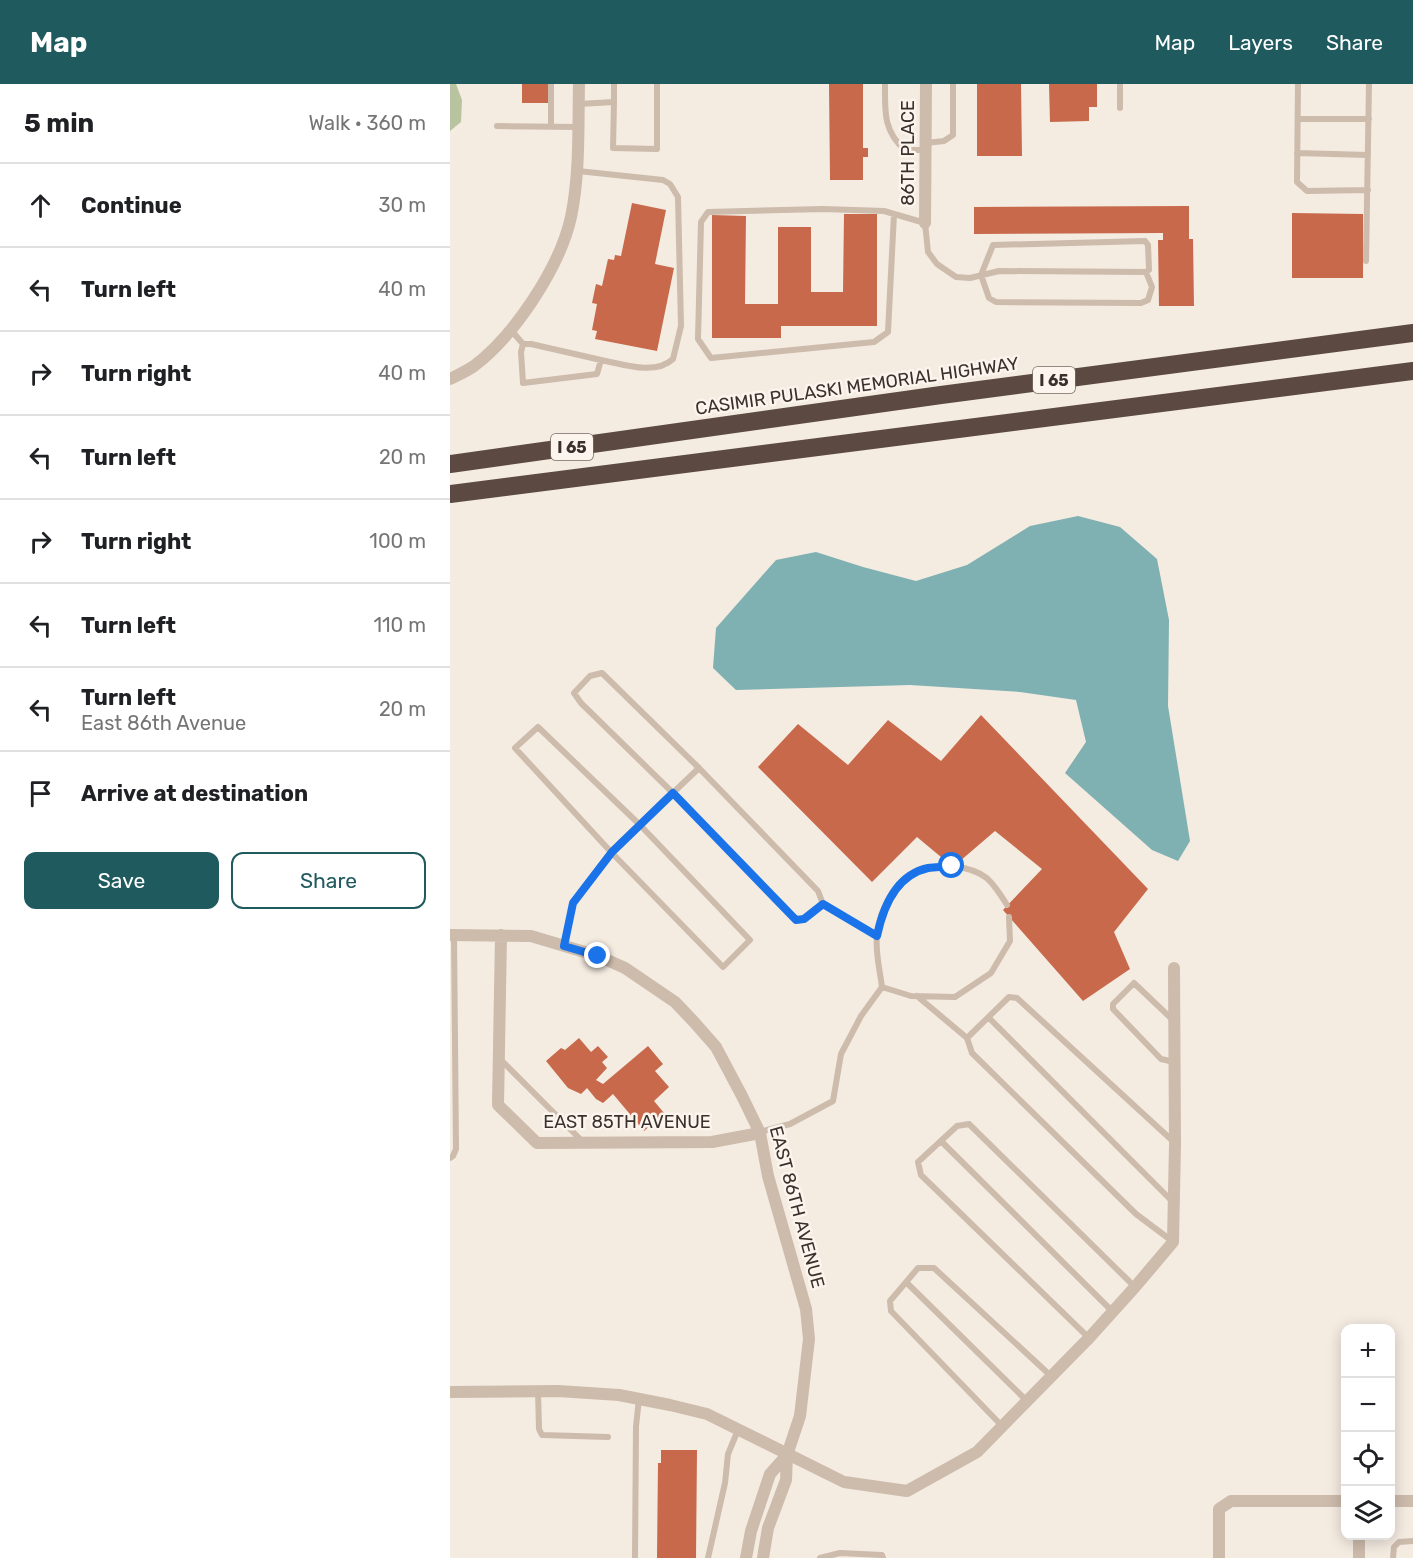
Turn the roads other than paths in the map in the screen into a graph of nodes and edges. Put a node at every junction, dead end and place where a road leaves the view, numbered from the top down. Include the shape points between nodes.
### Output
1 (551, 84) edge
2 (579, 84) edge
3 (614, 84) edge
4 (657, 84) edge
5 (885, 84) edge
6 (926, 84) edge
7 (953, 84) edge
8 (1120, 84) edge
9 (1299, 84) edge
10 (1369, 84) edge
11 (614, 102) junction
12 (579, 104) junction
13 (1120, 108) dead end
14 (1298, 119) junction
15 (1369, 119) junction
16 (497, 126) dead end
17 (551, 126) junction
18 (578, 127) junction
19 (926, 146) junction
20 (1297, 153) junction
21 (1368, 154) junction
22 (578, 171) junction
23 (1368, 189) junction
24 (894, 214) junction
25 (925, 223) junction
26 (1366, 261) dead end
27 (1146, 272) junction
28 (981, 275) junction
29 (509, 331) junction
30 (1413, 333) edge
31 (523, 344) junction
32 (601, 360) junction
33 (1413, 370) edge
34 (450, 379) edge
35 (450, 464) edge
36 (450, 494) edge
37 (699, 768) junction
38 (673, 793) junction
39 (640, 825) junction
40 (612, 852) junction
41 (823, 904) junction
42 (1007, 905) dead end
43 (1009, 917) dead end
44 (452, 935) edge
45 (501, 935) junction
46 (877, 936) junction
47 (564, 946) junction
48 (1174, 968) dead end
49 (452, 982) edge
50 (882, 987) junction
51 (917, 996) junction
52 (989, 1018) junction
53 (1175, 1022) junction
54 (968, 1038) junction
55 (499, 1058) junction
56 (1175, 1062) junction
57 (453, 1086) edge
58 (760, 1133) junction
59 (941, 1141) junction
60 (585, 1143) junction
61 (1175, 1144) junction
62 (450, 1158) edge
63 (1173, 1203) junction
64 (1173, 1242) junction
65 (906, 1282) junction
66 (1136, 1287) junction
67 (1113, 1312) junction
68 (1089, 1338) junction
69 (1051, 1376) junction
70 (538, 1391) junction
71 (450, 1392) edge
72 (639, 1399) junction
73 (1027, 1401) junction
74 (1003, 1426) junction
75 (738, 1430) junction
76 (608, 1437) dead end
77 (787, 1455) junction
78 (1395, 1501) edge
79 (1413, 1501) edge
80 (1341, 1502) edge
81 (1359, 1540) edge
82 (1413, 1541) edge
83 (635, 1558) edge
84 (708, 1558) edge
85 (746, 1558) edge
86 (763, 1558) edge
87 (820, 1558) edge
88 (883, 1558) edge
89 (1219, 1558) edge
90 (1359, 1558) edge
91 (1393, 1558) edge

1 - 17 lane
2 - 12 street
3 - 11 lane
4 - 11 lane via 657,149 614,148
5 - 19 lane via 887,124 895,141 905,150
6 - 19 street, 86TH PLACE
7 - 19 lane via 953,135
8 - 13 lane
9 - 14 lane
10 - 15 lane
11 - 12 lane
12 - 18 street
14 - 15 lane
14 - 20 lane
15 - 21 lane
16 - 17 lane
17 - 18 lane
18 - 22 street
19 - 25 street, 86TH PLACE
20 - 21 lane
20 - 23 lane via 1297,182 1307,191
21 - 23 lane
22 - 29 street via 570,219 553,267
22 - 32 lane via 663,180 670,183 678,196 681,326 673,359 652,368
23 - 26 lane
24 - 24 lane via 823,209 708,213 701,222 698,339 711,358 874,342 888,332
24 - 25 lane
25 - 28 lane via 928,252 937,264 956,277
27 - 28 lane
27 - 28 lane via 1152,287 1148,300 1141,303 996,302 989,298
27 - 28 lane via 1150,259 1145,241 1023,243 993,245
29 - 31 lane
29 - 34 street via 474,366
30 - 35 highway, CASIMIR PULASKI MEMORIAL HIGHWAY / I 65
31 - 32 lane
31 - 32 lane via 523,382 597,374
33 - 36 highway, I 65
37 - 38 lane
37 - 38 lane via 602,674 590,676 574,693 580,703
37 - 41 lane via 818,891
38 - 39 lane
38 - 41 lane via 796,920 804,919
39 - 40 lane
39 - 40 lane via 538,727 515,748
39 - 40 lane via 750,940 723,968
40 - 47 lane via 573,903
41 - 46 lane
42 - 46 lane via 993,882 973,869 927,868 907,878 891,895 881,915
43 - 51 lane via 1010,941 991,973 955,997
44 - 45 street, EAST 86TH AVENUE
44 - 49 lane
45 - 47 street, EAST 86TH AVENUE via 531,936
45 - 55 street, EAST 85TH AVENUE
46 - 50 lane
47 - 58 street, EAST 86TH AVENUE via 626,968 675,1002 716,1047
48 - 53 street
49 - 57 lane
50 - 51 lane
50 - 58 lane via 841,1054 833,1101 790,1125
51 - 54 lane
52 - 54 lane
52 - 61 lane via 1009,997 1017,998
52 - 63 lane
53 - 56 street
53 - 56 lane via 1134,983 1113,1004 1113,1009 1161,1059
54 - 64 lane via 972,1053 981,1062 1136,1214
55 - 60 lane
55 - 60 street, EAST 85TH AVENUE via 498,1104 537,1143
56 - 61 street
57 - 62 lane via 456,1149
58 - 60 street, EAST 85TH AVENUE via 712,1142
58 - 77 street, EAST 86TH AVENUE via 768,1176 806,1309 809,1339 800,1416
59 - 66 lane via 957,1126 969,1124
59 - 67 lane
59 - 68 lane via 918,1162 921,1175
61 - 63 street
63 - 64 street
64 - 66 street
65 - 69 lane via 918,1268 934,1268
65 - 73 lane
65 - 74 lane via 890,1301 891,1311
66 - 67 street
67 - 68 street
68 - 69 street
69 - 73 street
70 - 71 street
70 - 72 street
70 - 76 lane via 542,1435
72 - 75 street via 707,1414
72 - 83 lane
73 - 74 street
74 - 77 street via 977,1452 907,1491 844,1482
75 - 77 street
75 - 84 lane via 728,1454
77 - 85 street, EAST 86TH AVENUE via 770,1474
77 - 86 street, EAST 86TH AVENUE via 786,1480 768,1528
78 - 79 street
80 - 89 street via 1231,1501 1219,1509
81 - 90 street
82 - 91 lane via 1399,1542
87 - 88 lane via 840,1553

